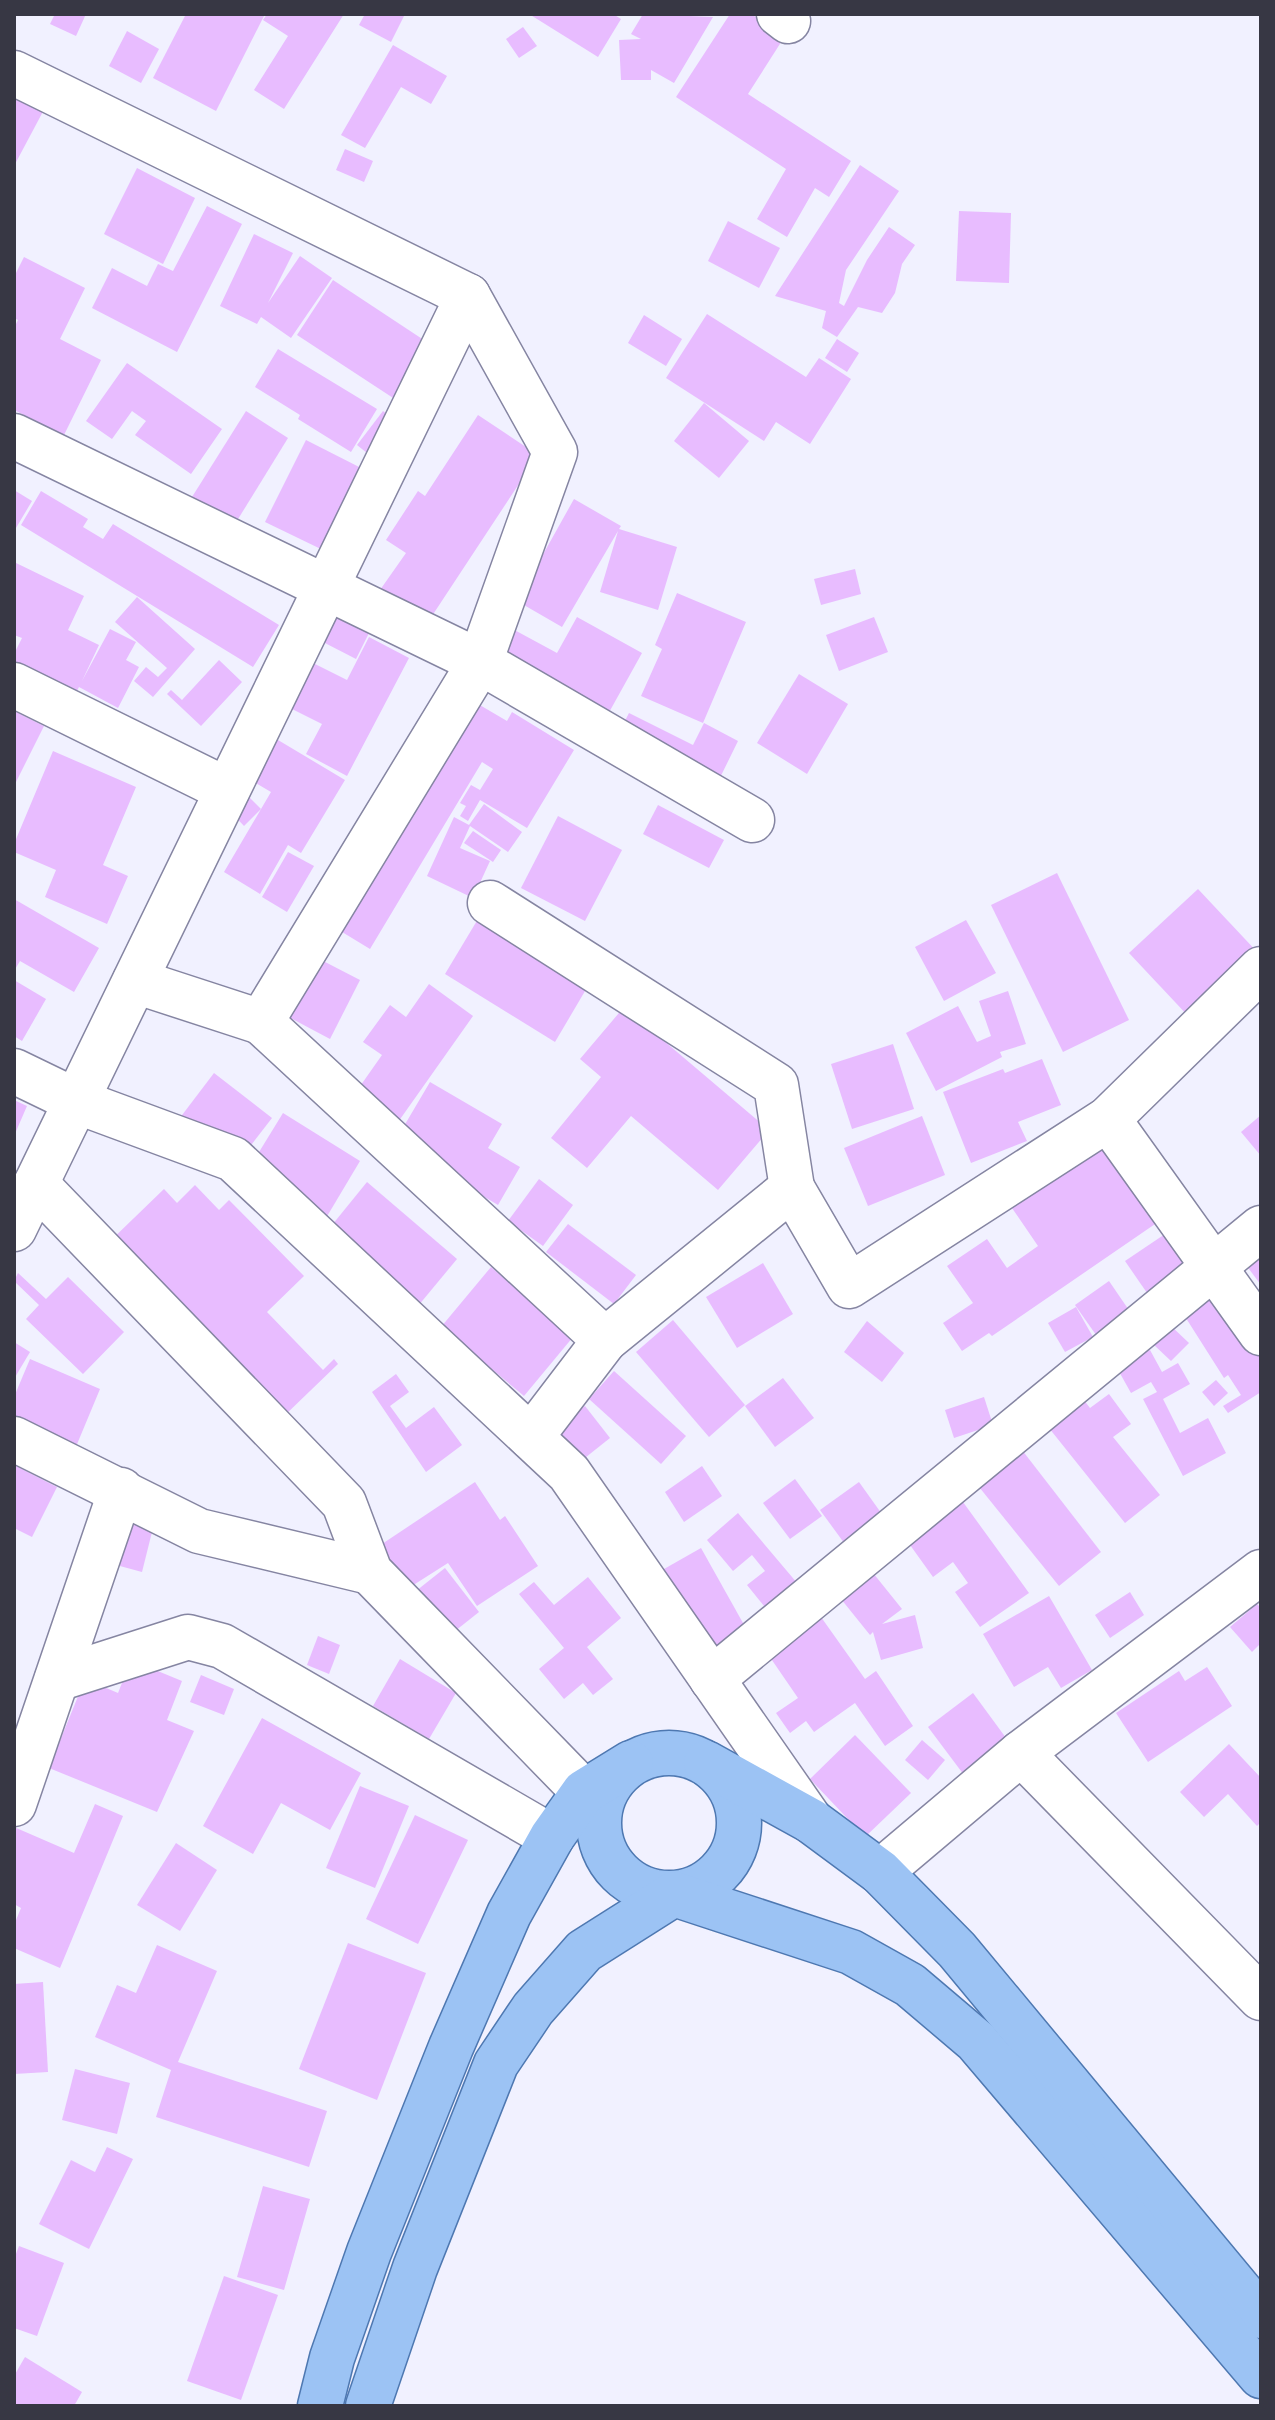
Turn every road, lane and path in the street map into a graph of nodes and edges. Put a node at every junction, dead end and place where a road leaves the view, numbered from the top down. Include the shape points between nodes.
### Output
1 (14, 73) edge
2 (468, 296) junction
3 (14, 436) edge
4 (325, 589) junction
5 (480, 662) junction
6 (14, 685) edge
7 (227, 790) junction
8 (752, 820) dead end
9 (490, 903) dead end
10 (1261, 969) edge
11 (135, 981) junction
12 (261, 1022) junction
13 (14, 1071) edge
14 (76, 1101) junction
15 (1108, 1119) junction
16 (36, 1184) junction
17 (792, 1188) junction
18 (1261, 1228) edge
19 (14, 1229) edge
20 (1214, 1268) junction
21 (1261, 1333) edge
22 (605, 1340) junction
23 (531, 1437) junction
24 (14, 1439) edge
25 (121, 1490) junction
26 (370, 1572) junction
27 (1261, 1572) edge
28 (57, 1679) junction
29 (712, 1679) junction
30 (1021, 1753) junction
31 (631, 1763) junction
32 (706, 1763) junction
33 (584, 1792) junction
34 (14, 1804) edge
35 (811, 1821) junction
36 (552, 1837) junction
37 (880, 1872) junction
38 (674, 1894) junction
39 (1261, 1998) edge
40 (1247, 2306) edge
41 (1261, 2376) edge
42 (320, 2406) edge
43 (368, 2406) edge

1 - 2 street
2 - 4 street
2 - 5 street via 555,452
3 - 4 street
4 - 5 street
4 - 7 street
5 - 8 street
5 - 12 street
6 - 7 street
7 - 11 street
9 - 17 street via 776,1085
10 - 15 street
11 - 12 street
11 - 14 street
12 - 22 street
13 - 14 street
14 - 16 street
14 - 23 street via 233,1159
15 - 17 street via 849,1286
15 - 20 street
16 - 19 street
16 - 26 street via 344,1503
17 - 22 street
18 - 20 street
20 - 21 street
20 - 29 street
22 - 23 street
23 - 29 street via 569,1473
24 - 25 street
25 - 26 street via 199,1531
25 - 28 street
26 - 33 street
27 - 30 street
28 - 34 street
28 - 36 street via 188,1637 222,1646
29 - 35 street
30 - 37 street
30 - 39 street
31 - 32 main road via 653,1754 678,1753
31 - 33 main road
31 - 38 main road via 606,1792 599,1816 601,1840 611,1863 628,1880 650,1891
32 - 35 main road
32 - 38 main road via 736,1800 740,1825 735,1849 719,1874 698,1888
33 - 36 main road
35 - 37 main road
36 - 42 main road via 509,1914 451,2047 369,2252
37 - 40 main road via 957,1950
38 - 40 main road via 851,1952 910,1985 976,2041
38 - 43 main road via 584,1951 533,2009 496,2064 415,2268
40 - 41 main road

